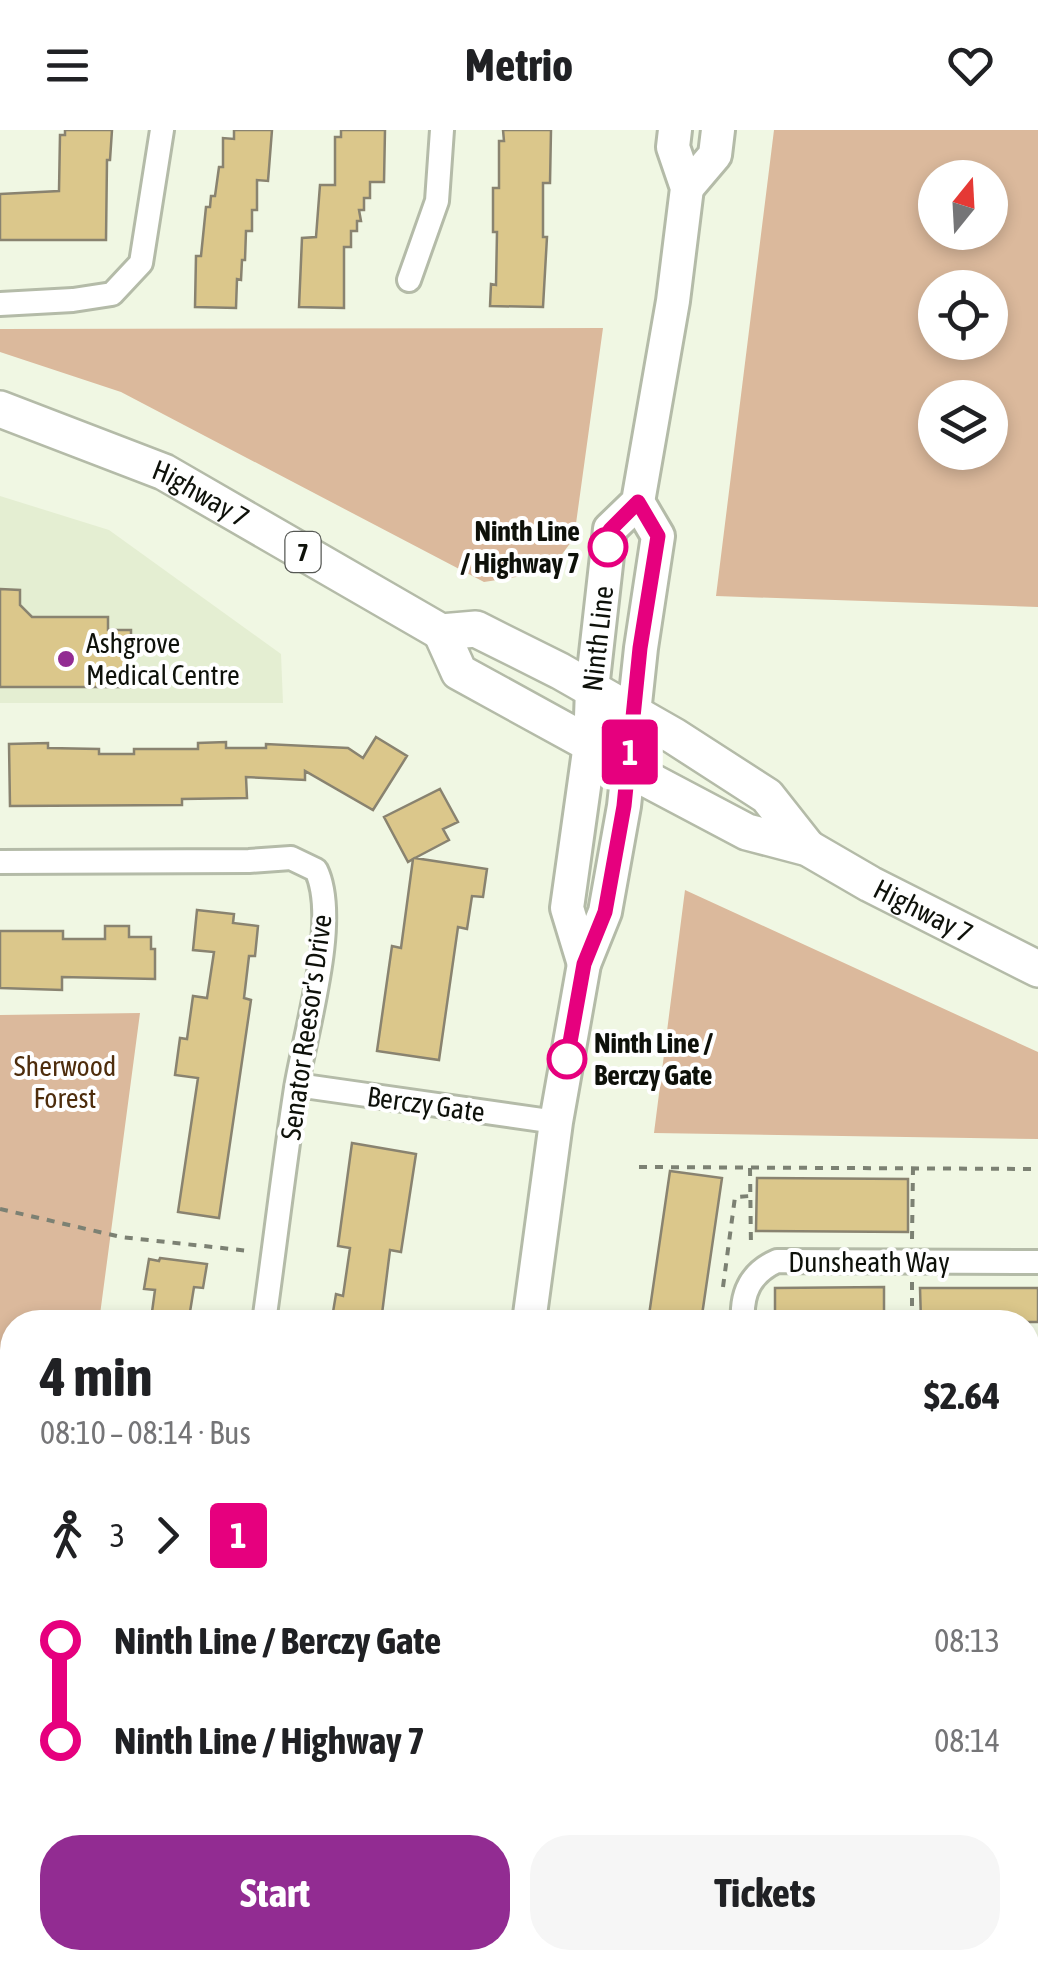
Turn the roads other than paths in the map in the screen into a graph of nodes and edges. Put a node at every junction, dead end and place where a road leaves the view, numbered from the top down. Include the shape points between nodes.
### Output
1 (162, 130) edge
2 (442, 130) edge
3 (675, 130) edge
4 (718, 130) edge
5 (687, 188) junction
6 (409, 280) dead end
7 (0, 304) edge
8 (0, 409) edge
9 (638, 502) junction
10 (441, 632) junction
11 (592, 690) junction
12 (633, 712) junction
13 (590, 744) junction
14 (628, 769) junction
15 (808, 848) junction
16 (0, 862) edge
17 (584, 964) junction
18 (1038, 969) edge
19 (297, 1085) junction
20 (556, 1122) junction
21 (1038, 1262) edge
22 (266, 1310) edge
23 (531, 1310) edge
24 (744, 1310) edge
25 (906, 1970) edge
26 (917, 1970) edge

1 - 7 street via 141,263 132,273 112,294
2 - 6 street via 437,201
3 - 5 main road, Ninth Line via 673,147
4 - 5 main road, Ninth Line via 715,156
5 - 9 main road, Ninth Line
8 - 10 main road, Highway 7 / 7 via 164,472
9 - 11 main road, Ninth Line via 610,530
9 - 12 main road, Ninth Line via 658,536
10 - 11 main road, Highway 7 / 7 via 476,629
10 - 13 main road, Highway 7 / 7 via 459,672
11 - 12 main road, Highway 7 / 7
11 - 13 main road, Ninth Line
12 - 14 main road, Ninth Line
12 - 15 main road, Highway 7 / 7 via 766,796
13 - 14 main road, Highway 7 / 7
13 - 17 main road, Ninth Line via 568,908
14 - 15 main road, Highway 7 / 7 via 748,832
14 - 17 main road, Ninth Line via 605,912
15 - 18 main road, Highway 7 / 7
16 - 19 street, Senator Reesor's Drive via 291,858 316,870 325,899 322,950
17 - 20 main road, Ninth Line
19 - 20 street, Berczy Gate
19 - 22 street, Senator Reesor's Drive
20 - 23 main road, Ninth Line
21 - 24 street, Dunsheath Way via 777,1262 745,1290
25 - 26 street

